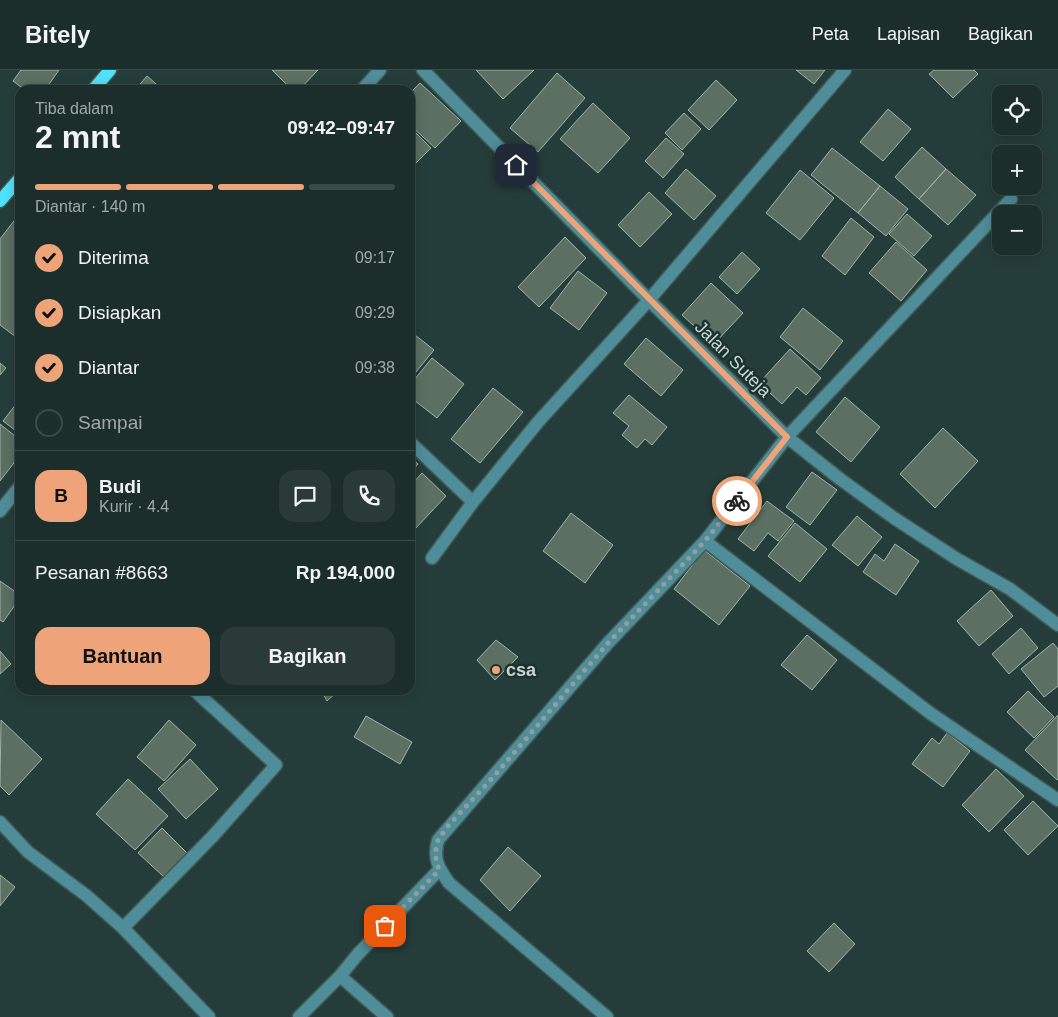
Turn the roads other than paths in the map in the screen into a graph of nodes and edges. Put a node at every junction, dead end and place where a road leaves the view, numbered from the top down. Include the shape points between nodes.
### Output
1 (110, 70) edge
2 (380, 70) edge
3 (424, 70) edge
4 (845, 70) edge
5 (97, 85) edge
6 (366, 85) edge
7 (15, 184) edge
8 (1010, 200) dead end
9 (0, 201) edge
10 (649, 300) junction
11 (787, 437) junction
12 (415, 447) edge
13 (15, 492) edge
14 (473, 502) junction
15 (0, 511) edge
16 (705, 541) junction
17 (432, 558) dead end
18 (1058, 625) edge
19 (200, 695) edge
20 (1058, 800) edge
21 (0, 822) edge
22 (439, 870) junction
23 (123, 928) junction
24 (340, 976) junction
25 (209, 1017) edge
26 (299, 1017) edge
27 (387, 1017) edge
28 (606, 1017) edge

1 - 5 main road
2 - 6 street
3 - 10 street, Jalan Suteja
4 - 10 street
7 - 9 main road
8 - 11 street
10 - 11 street, Jalan Suteja
10 - 14 street via 538,422
11 - 16 street
11 - 18 street, Jalan Suteja via 894,518 1010,589
12 - 14 street
13 - 15 street
14 - 17 street
16 - 20 street via 930,713
16 - 22 street via 608,643 448,826 438,840 435,854
19 - 23 street via 276,764 213,836
21 - 23 street via 28,852
22 - 24 street
22 - 28 street via 449,883
23 - 25 street
24 - 26 street
24 - 27 street

